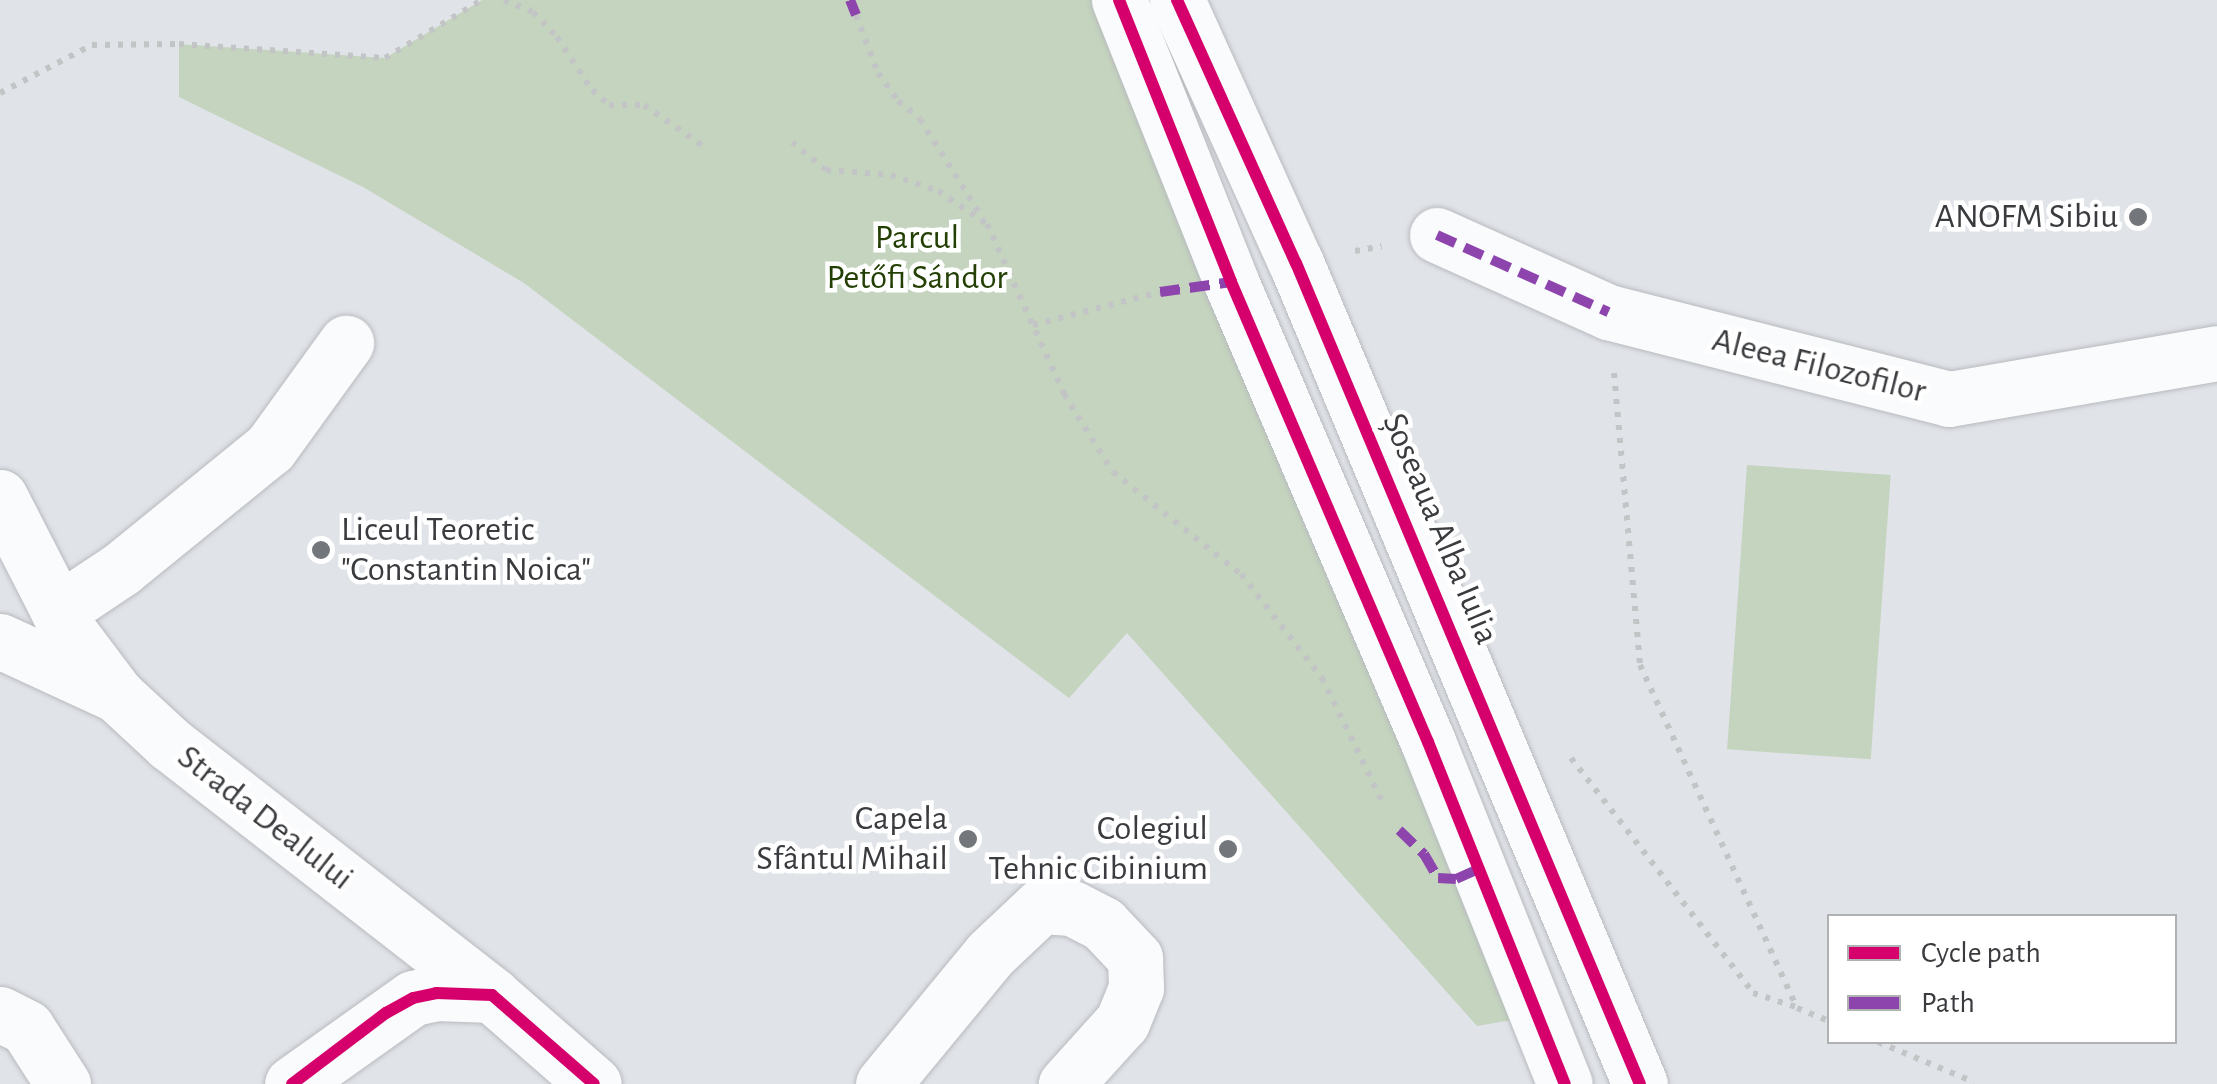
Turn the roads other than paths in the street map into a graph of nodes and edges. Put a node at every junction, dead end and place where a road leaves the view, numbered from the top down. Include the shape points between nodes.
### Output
1 (1119, 0) edge
2 (1177, 0) edge
3 (1437, 235) road end
4 (346, 343) dead end
5 (2217, 353) edge
6 (0, 497) edge
7 (58, 611) junction
8 (0, 641) edge
9 (117, 696) junction
10 (492, 995) junction
11 (0, 1014) edge
12 (63, 1084) edge
13 (292, 1084) edge
14 (594, 1084) edge
15 (883, 1084) edge
16 (1066, 1084) edge
17 (1566, 1084) edge
18 (1640, 1084) edge

1 - 17 main road
2 - 18 main road, Șoseaua Alba Iulia via 1296,263
3 - 5 main road, Aleea Filozofilor via 1608,312 1949,399
4 - 7 main road via 270,448 121,569
6 - 7 main road, Strada Dealului
7 - 9 main road, Strada Dealului
8 - 9 main road
9 - 10 main road, Strada Dealului
10 - 13 main road via 413,998
10 - 14 main road, Strada Dealului
11 - 12 main road via 26,1028
15 - 16 main road via 990,954 1041,906 1072,908 1103,924 1135,958 1136,988 1122,1022

